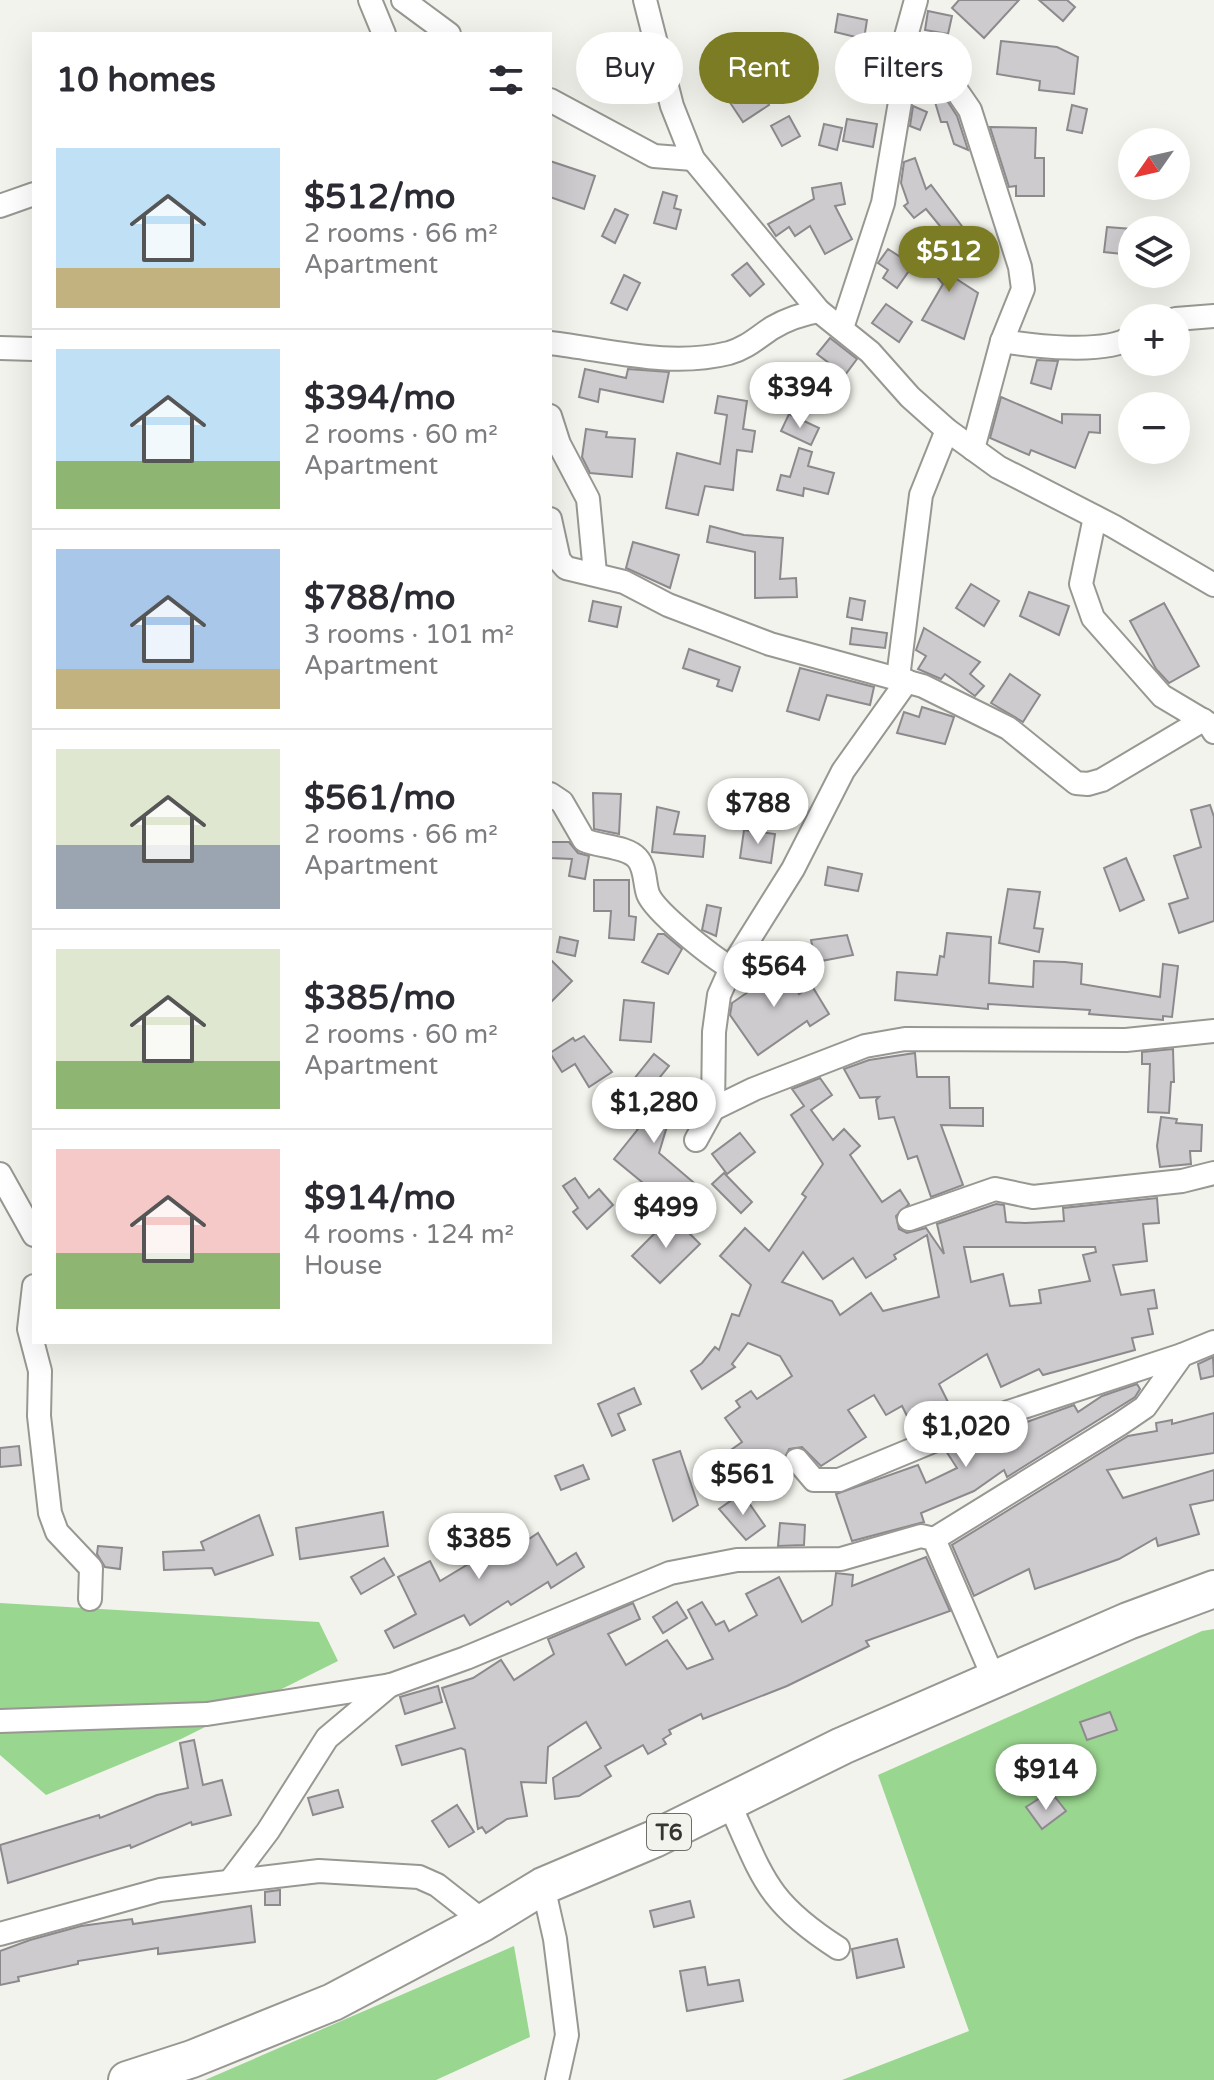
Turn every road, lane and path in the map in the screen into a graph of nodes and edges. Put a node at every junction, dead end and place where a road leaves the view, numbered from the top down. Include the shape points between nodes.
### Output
1 (370, 0) edge
2 (403, 0) edge
3 (645, 0) edge
4 (916, 0) edge
5 (383, 32) edge
6 (446, 32) edge
7 (907, 32) edge
8 (552, 101) edge
9 (898, 104) edge
10 (964, 104) edge
11 (693, 159) junction
12 (32, 195) edge
13 (0, 206) edge
14 (819, 311) junction
15 (1214, 316) edge
16 (1190, 318) edge
17 (842, 328) junction
18 (1002, 341) junction
19 (1118, 341) edge
20 (552, 343) edge
21 (0, 348) edge
22 (32, 349) edge
23 (552, 428) edge
24 (947, 430) junction
25 (973, 449) junction
26 (1095, 517) junction
27 (552, 526) edge
28 (595, 573) junction
29 (1214, 585) edge
30 (902, 680) junction
31 (1208, 726) edge
32 (552, 795) edge
33 (731, 968) junction
34 (1214, 1031) edge
35 (713, 1109) junction
36 (696, 1140) dead end
37 (1214, 1173) edge
38 (0, 1174) edge
39 (909, 1219) dead end
40 (32, 1231) edge
41 (32, 1303) edge
42 (32, 1340) edge
43 (1214, 1342) edge
44 (33, 1344) edge
45 (1182, 1355) junction
46 (797, 1460) dead end
47 (934, 1539) junction
48 (1214, 1589) edge
49 (90, 1599) dead end
50 (994, 1679) junction
51 (391, 1685) junction
52 (0, 1721) edge
53 (729, 1803) junction
54 (231, 1880) junction
55 (543, 1886) junction
56 (484, 1922) junction
57 (0, 1934) edge
58 (838, 1948) dead end
59 (127, 2080) edge
60 (557, 2080) edge

1 - 5 street
2 - 6 street
3 - 11 street via 672,106
4 - 7 street
8 - 11 street via 654,156
9 - 17 street via 883,203
10 - 18 street via 977,124 1020,267 1023,289
11 - 14 street
12 - 13 street
14 - 17 street
14 - 20 street via 773,327 743,348 706,356 651,358
15 - 16 street
17 - 24 street
18 - 19 street via 1055,349
18 - 25 street
21 - 22 street
23 - 28 street via 588,499
24 - 25 street
24 - 30 street via 921,495
25 - 26 street
26 - 29 street
26 - 31 street via 1081,584 1093,618 1162,696
27 - 28 street via 563,566
28 - 30 street via 770,644
30 - 31 street via 1008,728 1082,784 1102,780
30 - 33 street via 843,771 793,869
32 - 33 street via 562,802 584,840 639,860 647,892 662,914
33 - 35 street via 719,995 714,1032
34 - 35 street via 1126,1040 905,1039 852,1051
35 - 36 street
37 - 39 street via 1033,1197 995,1189
38 - 40 street
41 - 42 street
43 - 45 street
44 - 49 street via 40,1371 39,1416 50,1513 57,1532 91,1568
45 - 46 street via 984,1420 839,1480 814,1480
45 - 47 street via 1145,1407
47 - 50 street
47 - 51 street via 921,1536 841,1559 737,1560 670,1573
48 - 50 highway, T6
50 - 53 highway, T6
51 - 52 street via 207,1714
51 - 54 street via 327,1738
53 - 55 highway, T6
53 - 58 street via 754,1864 779,1903
54 - 56 street via 319,1871 419,1877
54 - 57 street via 160,1890
55 - 56 highway, T6
55 - 60 street via 567,2035
56 - 59 highway, T6 via 333,2002

